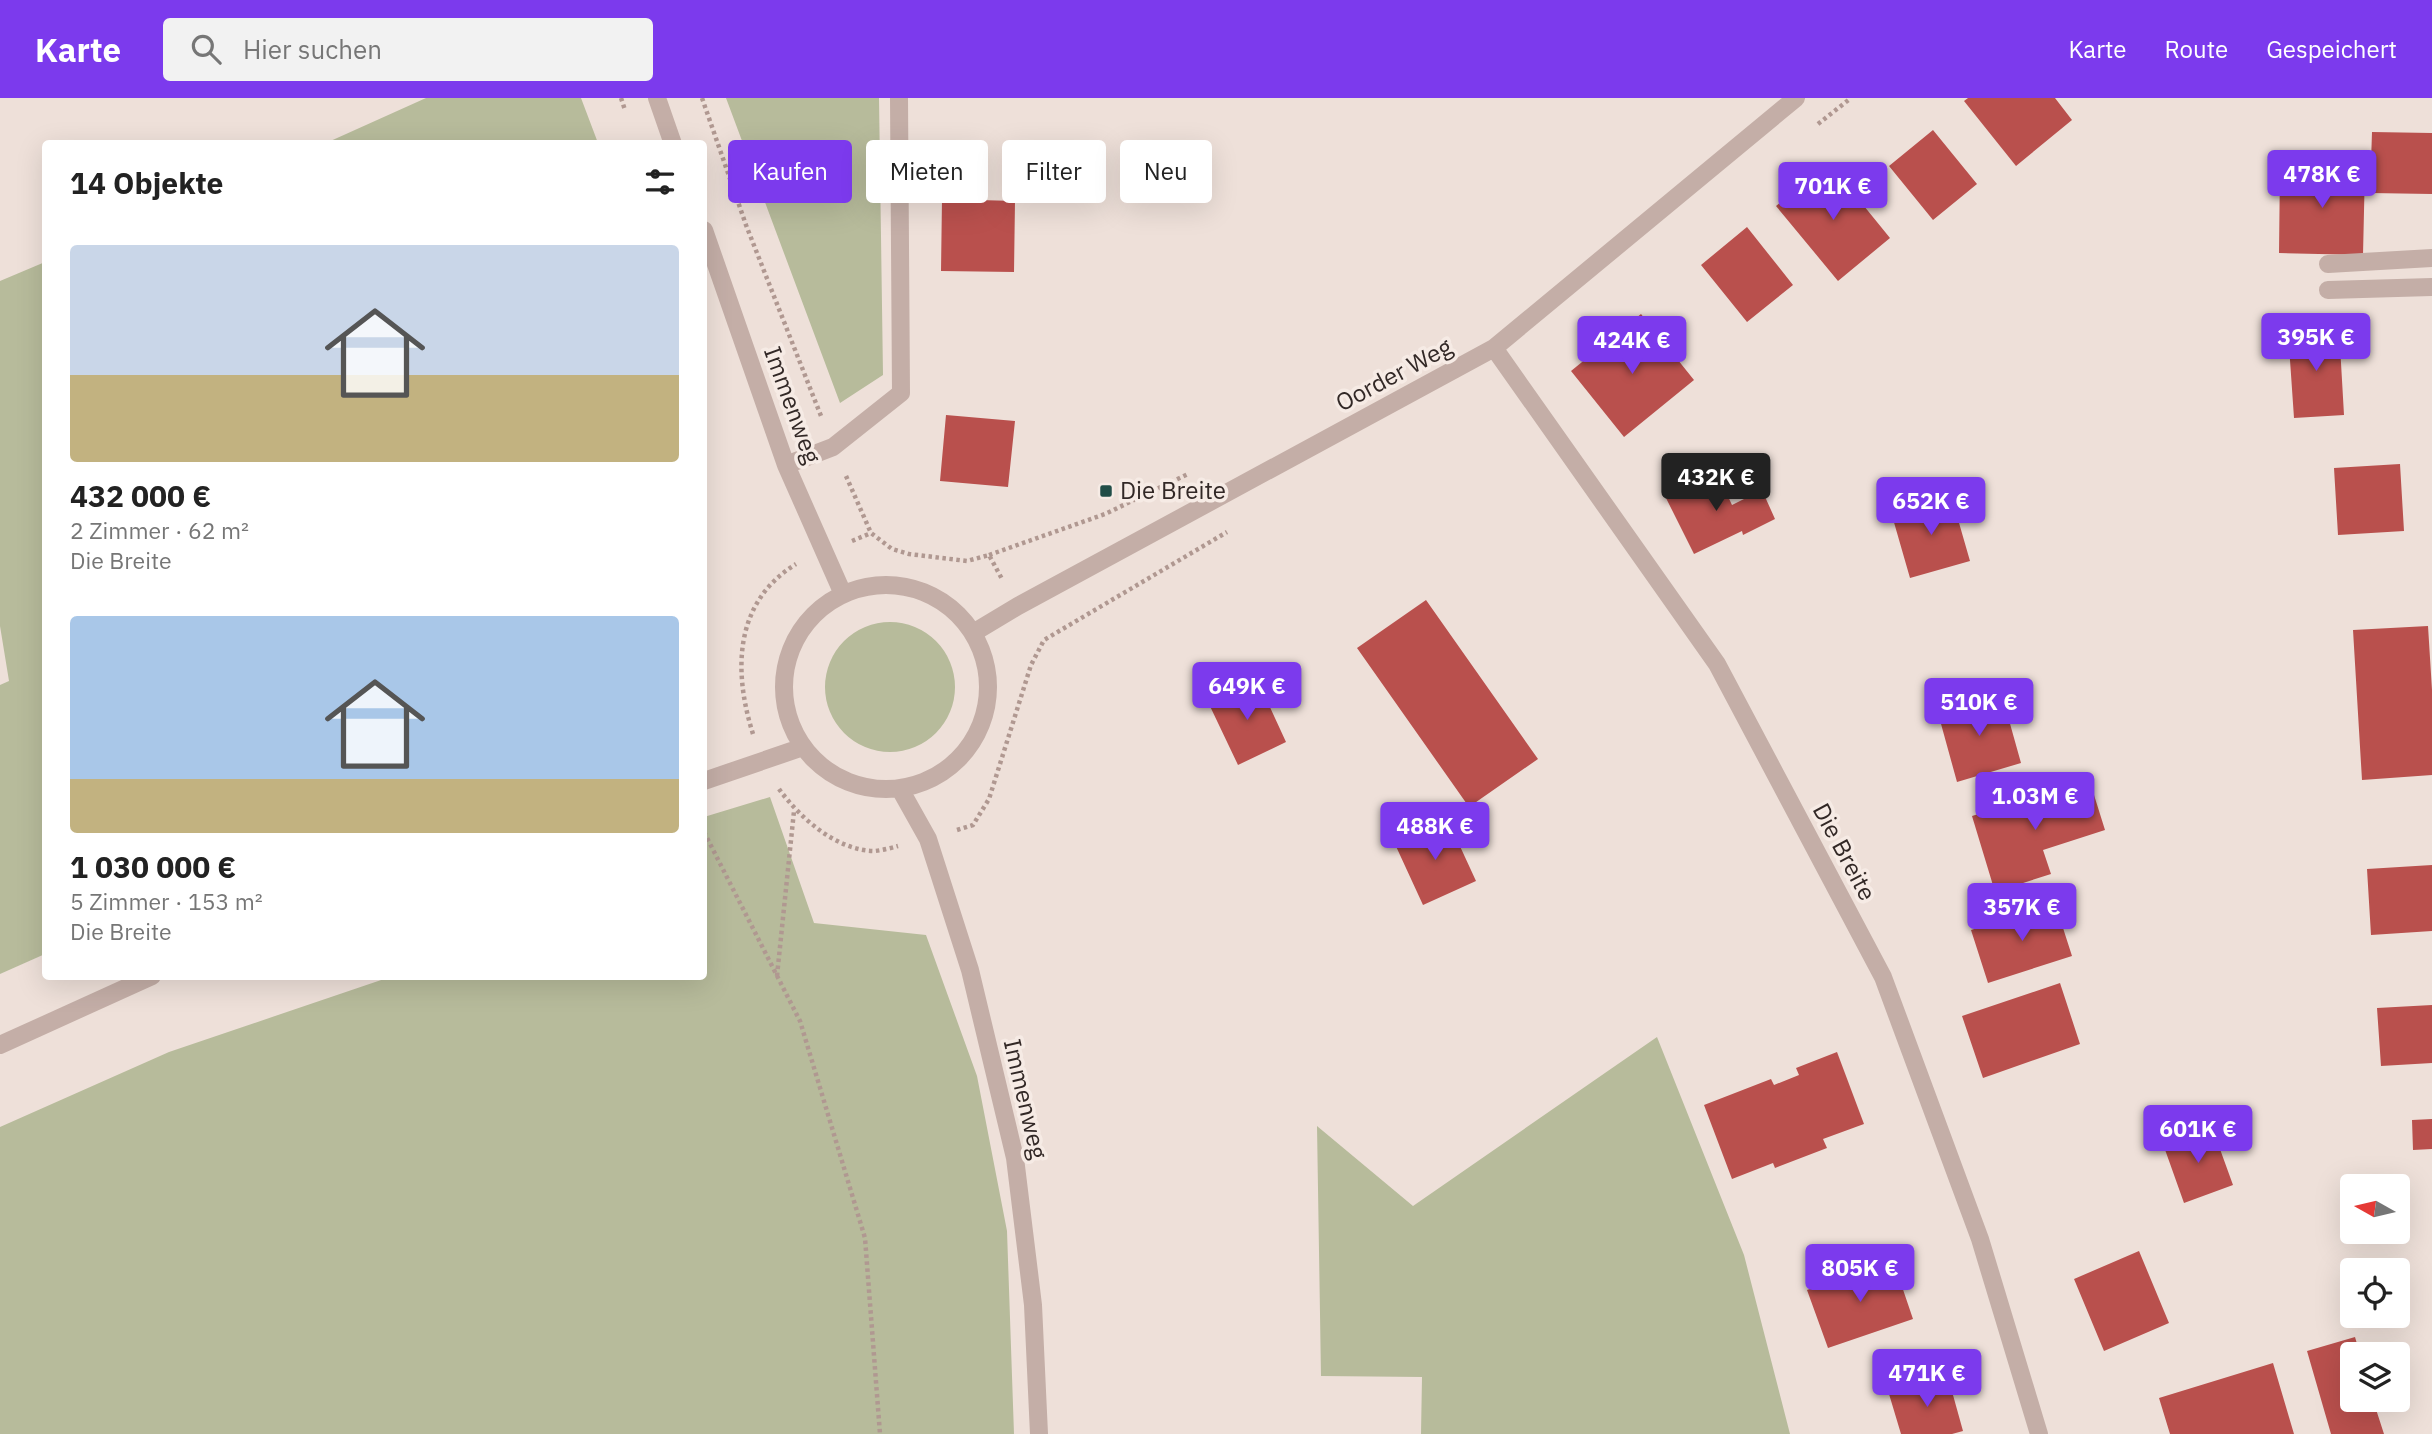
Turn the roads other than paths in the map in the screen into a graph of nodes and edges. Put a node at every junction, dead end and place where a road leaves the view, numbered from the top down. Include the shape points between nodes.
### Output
1 (657, 98) edge
2 (899, 98) edge
3 (1796, 98) edge
4 (672, 140) edge
5 (707, 239) edge
6 (2432, 258) edge
7 (2329, 264) dead end
8 (2432, 287) edge
9 (2328, 290) dead end
10 (1494, 348) junction
11 (786, 465) junction
12 (842, 594) junction
13 (973, 633) junction
14 (803, 747) junction
15 (707, 780) edge
16 (900, 789) junction
17 (143, 980) edge
18 (0, 1045) edge
19 (1039, 1434) edge
20 (2039, 1434) edge

1 - 4 street
2 - 11 street via 901,393 832,447
3 - 10 street, Oorder Weg
5 - 11 street, Immenweg
6 - 7 street
8 - 9 street
10 - 13 street, Oorder Weg
10 - 20 street, Die Breite via 1717,664 1884,977 1980,1239
11 - 12 street, Immenweg
12 - 13 street via 871,585 901,585 929,594 954,610
12 - 14 street via 811,618 786,661 783,691 789,720
13 - 16 street via 986,664 988,686 979,731 960,759 933,779
14 - 15 street
14 - 16 street via 822,768 846,782
16 - 19 street, Immenweg via 928,839 970,970 1015,1158 1033,1305
17 - 18 street

